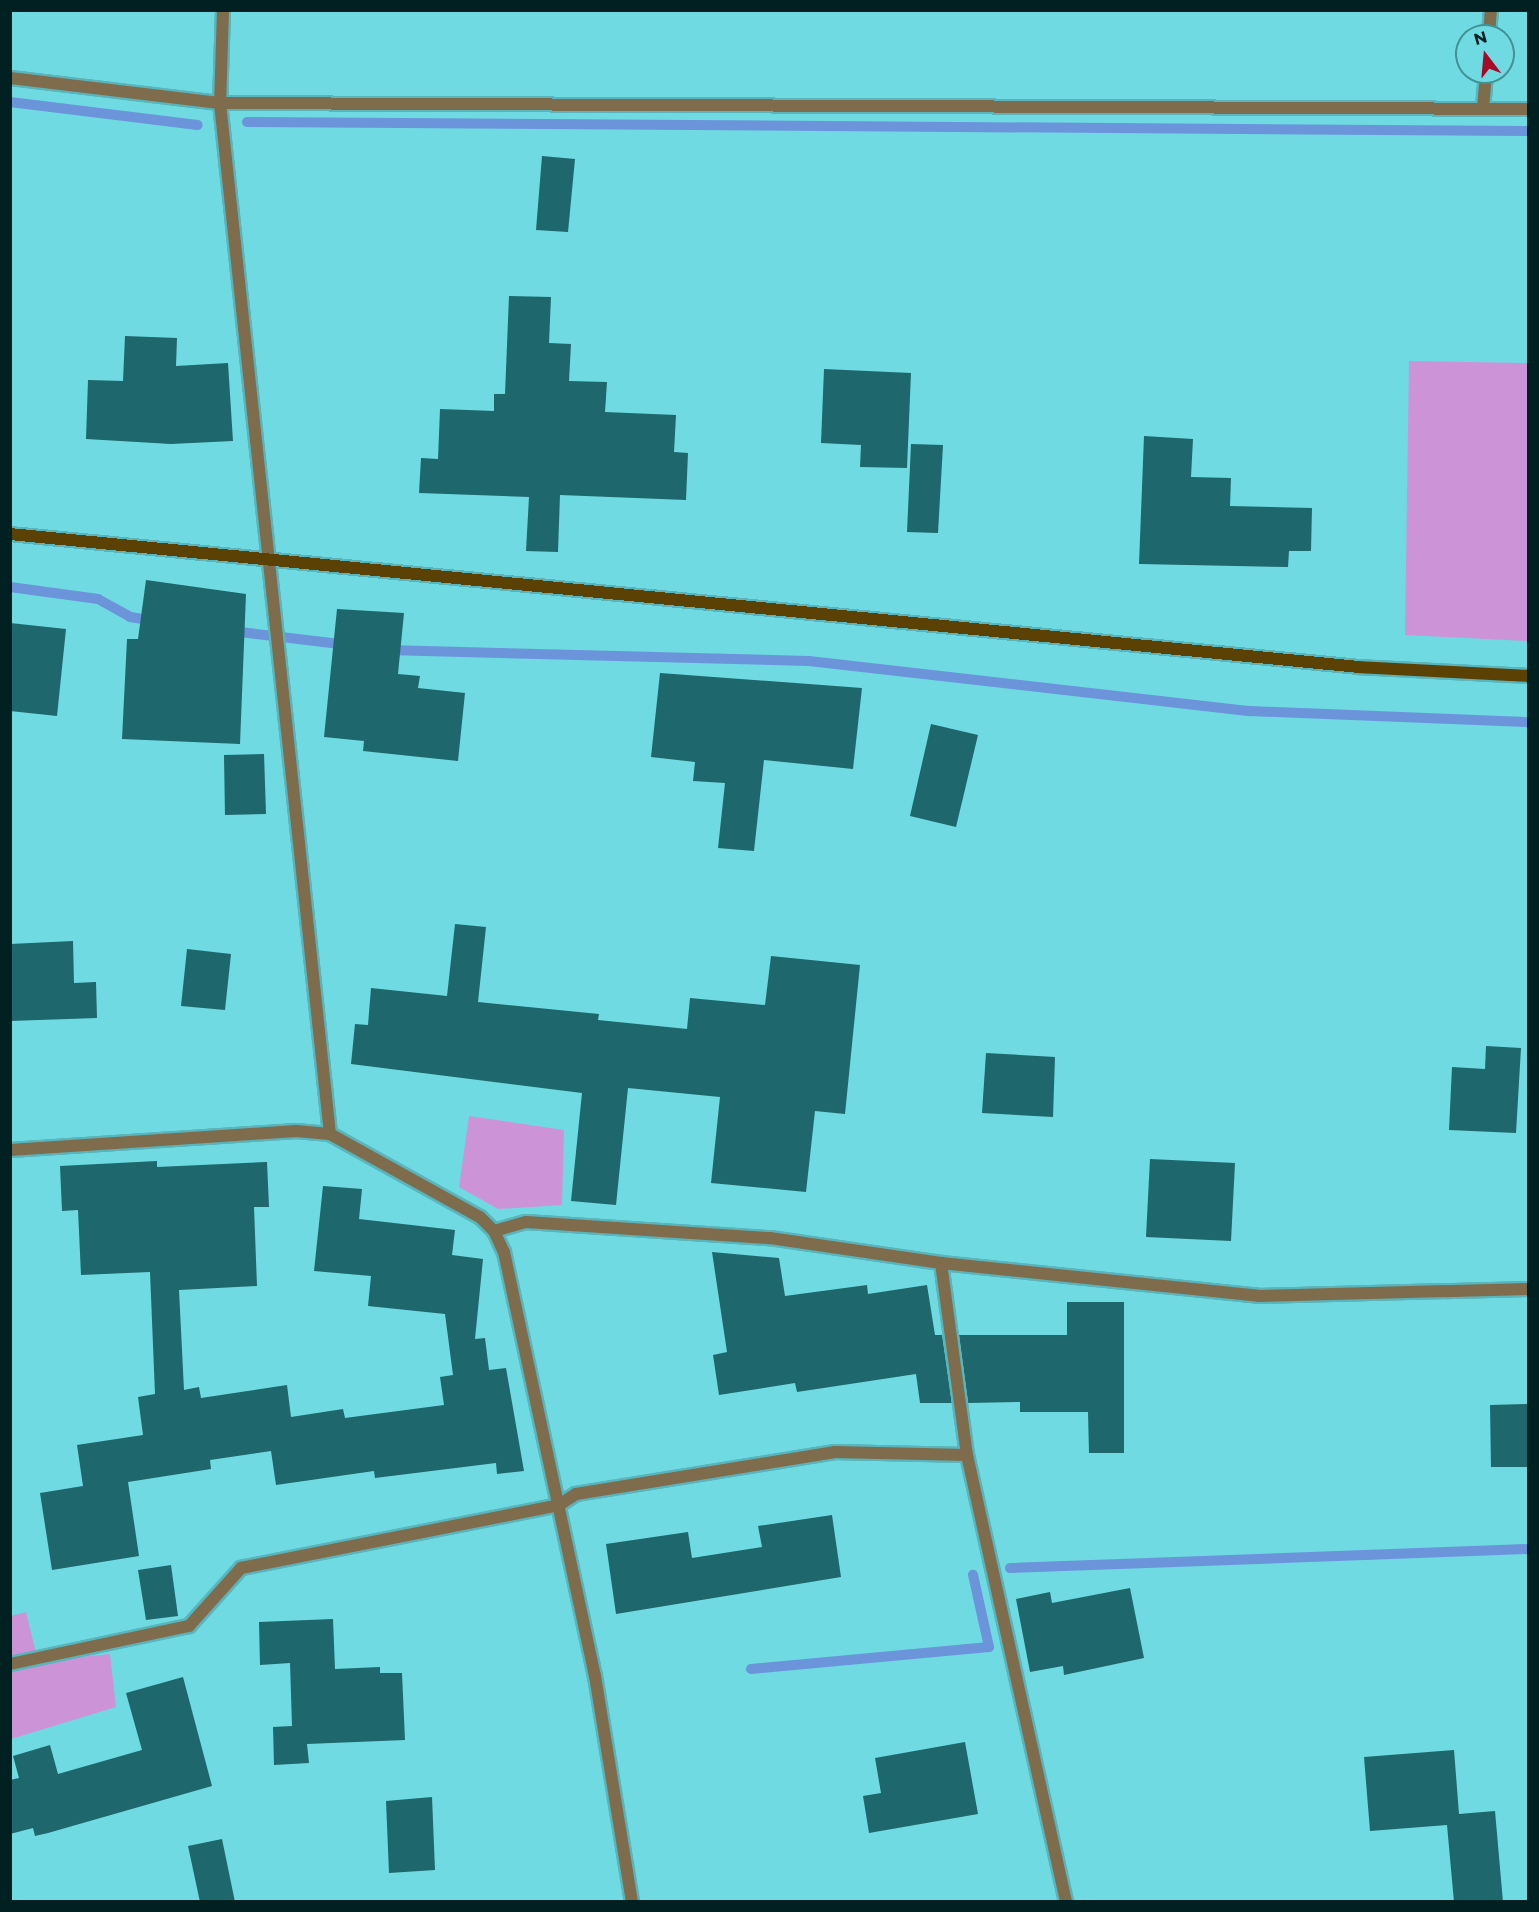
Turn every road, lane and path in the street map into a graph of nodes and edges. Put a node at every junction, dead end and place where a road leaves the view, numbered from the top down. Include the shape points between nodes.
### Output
1 (223, 10) edge
2 (10, 78) edge
3 (1485, 84) edge
4 (220, 103) junction
5 (1483, 108) junction
6 (1528, 109) edge
7 (10, 534) edge
8 (272, 558) junction
9 (1528, 675) edge
10 (330, 1134) junction
11 (10, 1150) edge
12 (494, 1231) junction
13 (941, 1263) junction
14 (1528, 1289) edge
15 (967, 1455) junction
16 (559, 1505) junction
17 (10, 1664) edge
18 (632, 1902) edge
19 (1066, 1902) edge

1 - 4 street
2 - 4 street
3 - 5 street
4 - 5 street
4 - 8 street
5 - 6 street
7 - 8 street
8 - 9 street via 1358,667
8 - 10 street
10 - 11 street via 296,1131
10 - 12 street via 480,1217
12 - 13 street via 526,1222 770,1238
12 - 16 street via 504,1252
13 - 14 street via 1258,1296
13 - 15 street
15 - 16 street via 834,1452 576,1494
15 - 19 street
16 - 17 street via 241,1568 189,1626
16 - 18 street via 595,1676

